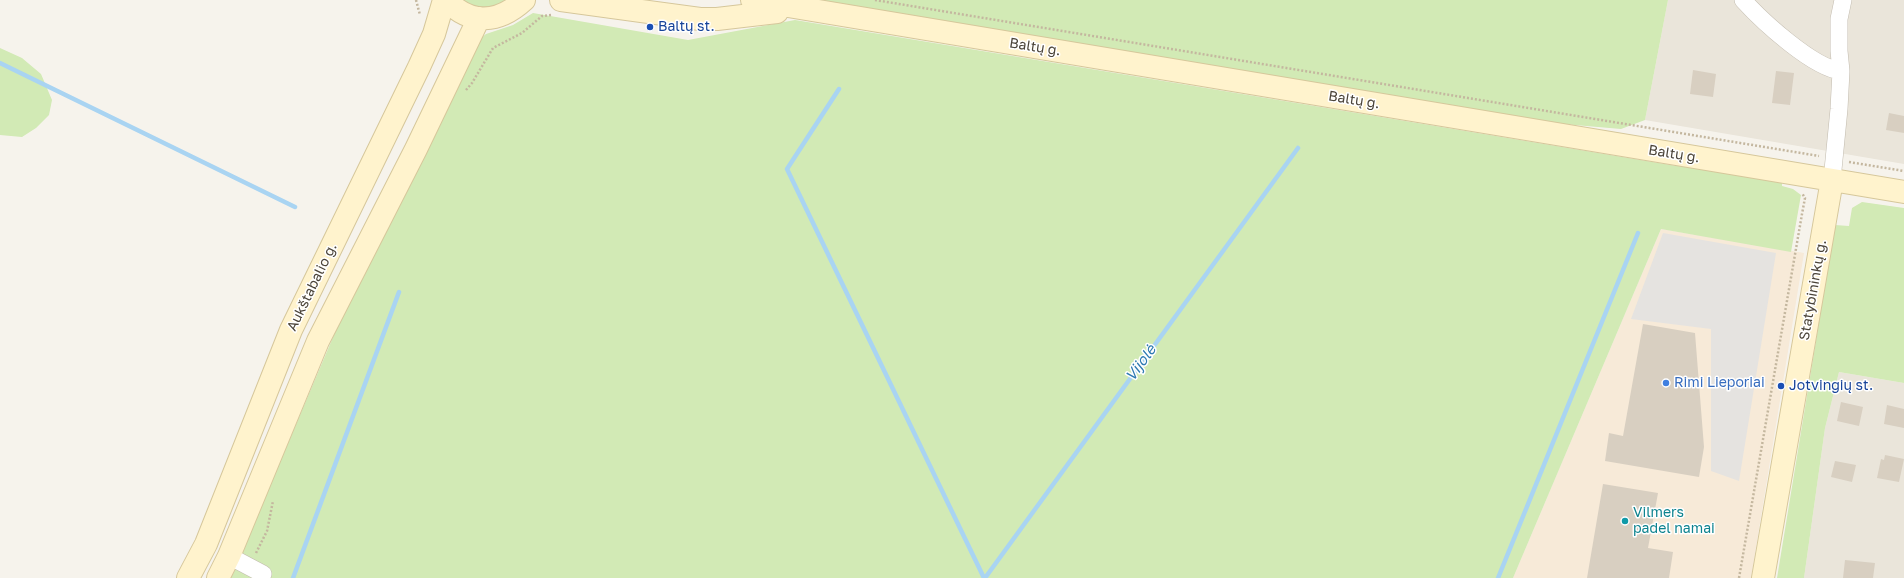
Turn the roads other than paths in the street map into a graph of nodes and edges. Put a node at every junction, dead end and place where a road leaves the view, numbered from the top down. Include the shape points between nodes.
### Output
1 (445, 0) edge
2 (525, 0) edge
3 (752, 0) edge
4 (1743, 0) edge
5 (1843, 0) edge
6 (558, 7) edge
7 (804, 9) junction
8 (479, 18) junction
9 (1841, 71) junction
10 (1834, 170) junction
11 (1904, 192) edge
12 (229, 556) junction
13 (256, 570) road end
14 (188, 578) edge
15 (218, 578) edge
16 (1764, 578) edge

1 - 8 main road via 466,15
1 - 14 main road, Aukštabalio g. via 420,68 291,330 206,544
2 - 8 main road via 512,11 496,17
3 - 7 main road, Baltų g.
4 - 9 street via 1791,44 1820,64
5 - 9 street, Statybininkų g. via 1839,19
6 - 7 main road, Baltų g. via 700,19
7 - 10 main road, Baltų g.
8 - 12 main road, Aukštabalio g. via 416,149 318,341
9 - 10 street, Statybininkų g.
10 - 11 main road, Baltų g.
10 - 16 main road, Statybininkų g.
12 - 13 street
12 - 15 main road, Aukštabalio g.

